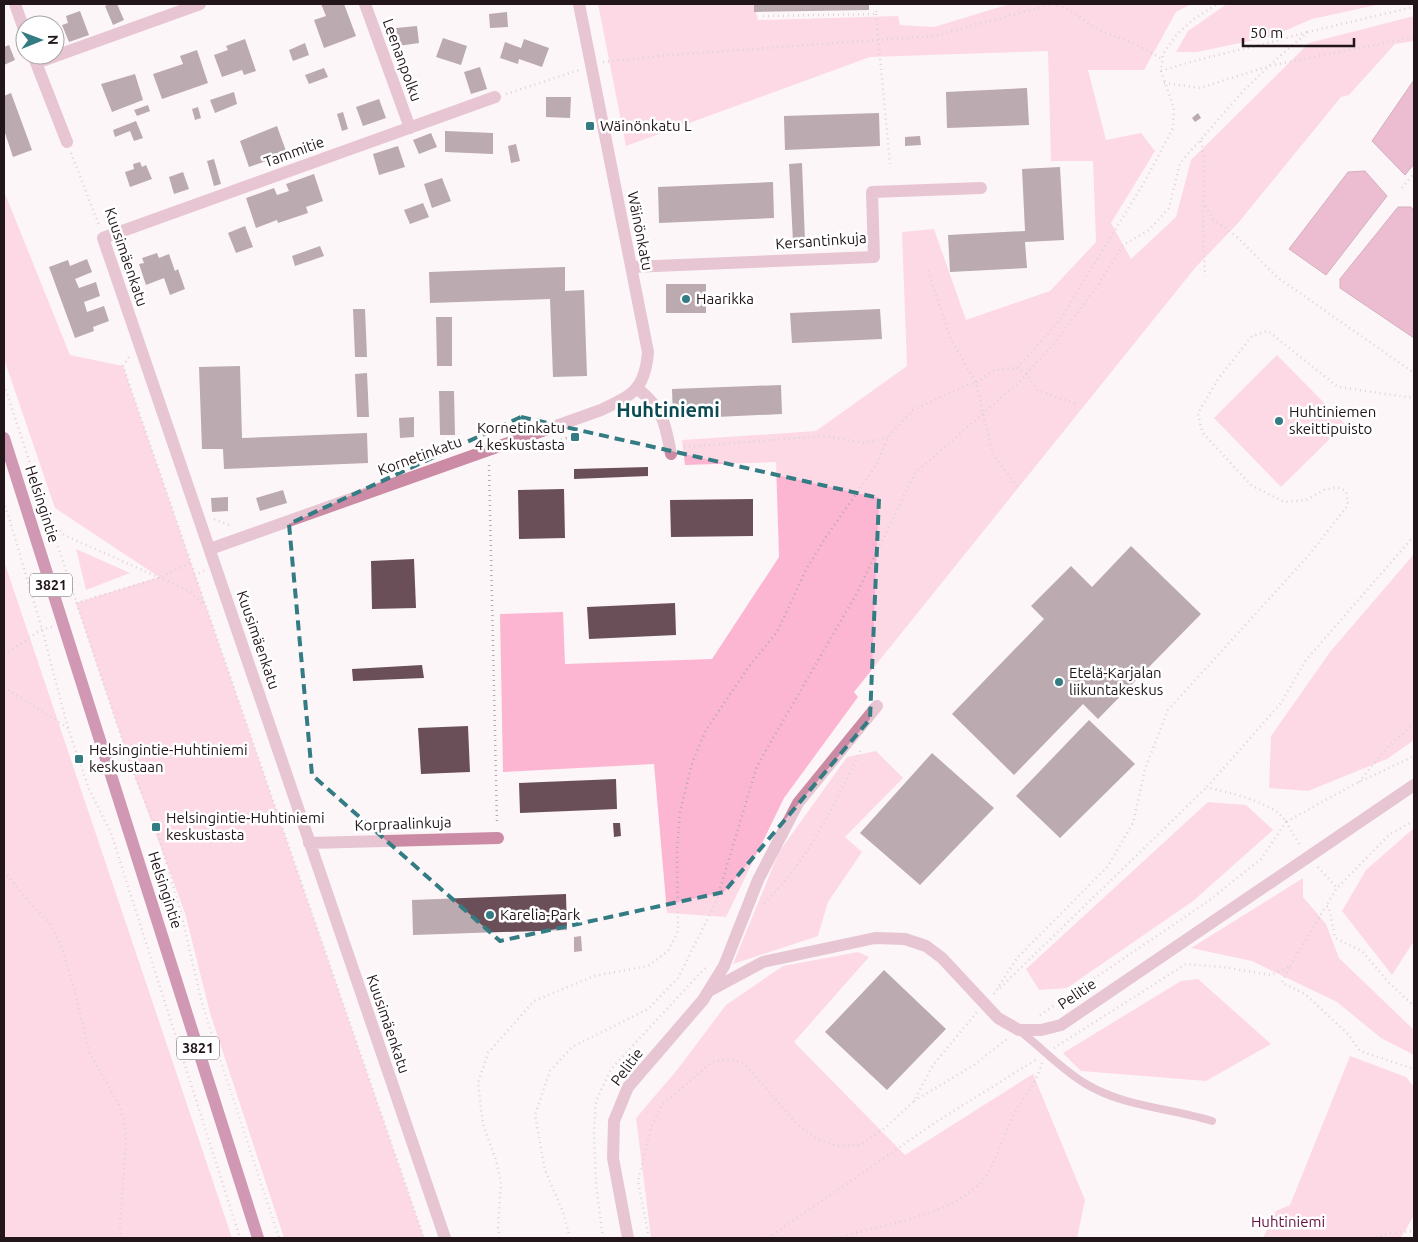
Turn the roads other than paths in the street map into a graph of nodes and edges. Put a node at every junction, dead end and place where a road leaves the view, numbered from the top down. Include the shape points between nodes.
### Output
1 (200, 4) edge
2 (365, 4) edge
3 (580, 4) edge
4 (65, 49) edge
5 (37, 65) edge
6 (495, 97) road end
7 (410, 128) junction
8 (67, 142) road end
9 (981, 188) dead end
10 (104, 238) joint
11 (631, 267) junction
12 (637, 388) junction
13 (4, 438) edge
14 (671, 451) road end
15 (210, 549) junction
16 (878, 706) dead end
17 (1414, 785) edge
18 (498, 838) road end
19 (309, 843) junction
20 (709, 991) junction
21 (1019, 1030) junction
22 (1212, 1121) dead end
23 (258, 1238) edge
24 (444, 1238) edge
25 (628, 1238) edge

1 - 4 street
2 - 7 street, Leenanpolku
3 - 11 street, Wäinönkatu
5 - 8 street
6 - 7 street, Tammitie
7 - 10 street, Tammitie
9 - 11 street, Kersantinkuja via 872,192 874,257
10 - 15 street, Kuusimäenkatu
11 - 12 street, Wäinönkatu via 648,352 646,373
12 - 14 street via 653,401 662,417
12 - 15 street, Kornetinkatu via 601,410
13 - 23 main road, Helsingintie / 3821
15 - 19 street, Kuusimäenkatu
16 - 20 street, Pelitie via 798,802 778,839 724,966
17 - 21 street, Pelitie via 1061,1025 1041,1030
18 - 19 street, Korpraalinkuja
19 - 24 street, Kuusimäenkatu
20 - 21 street, Pelitie via 763,962 875,938 905,939 926,946 942,958 998,1018
20 - 25 street, Pelitie via 628,1087 614,1121 614,1158
21 - 22 lane via 1087,1085 1126,1101

